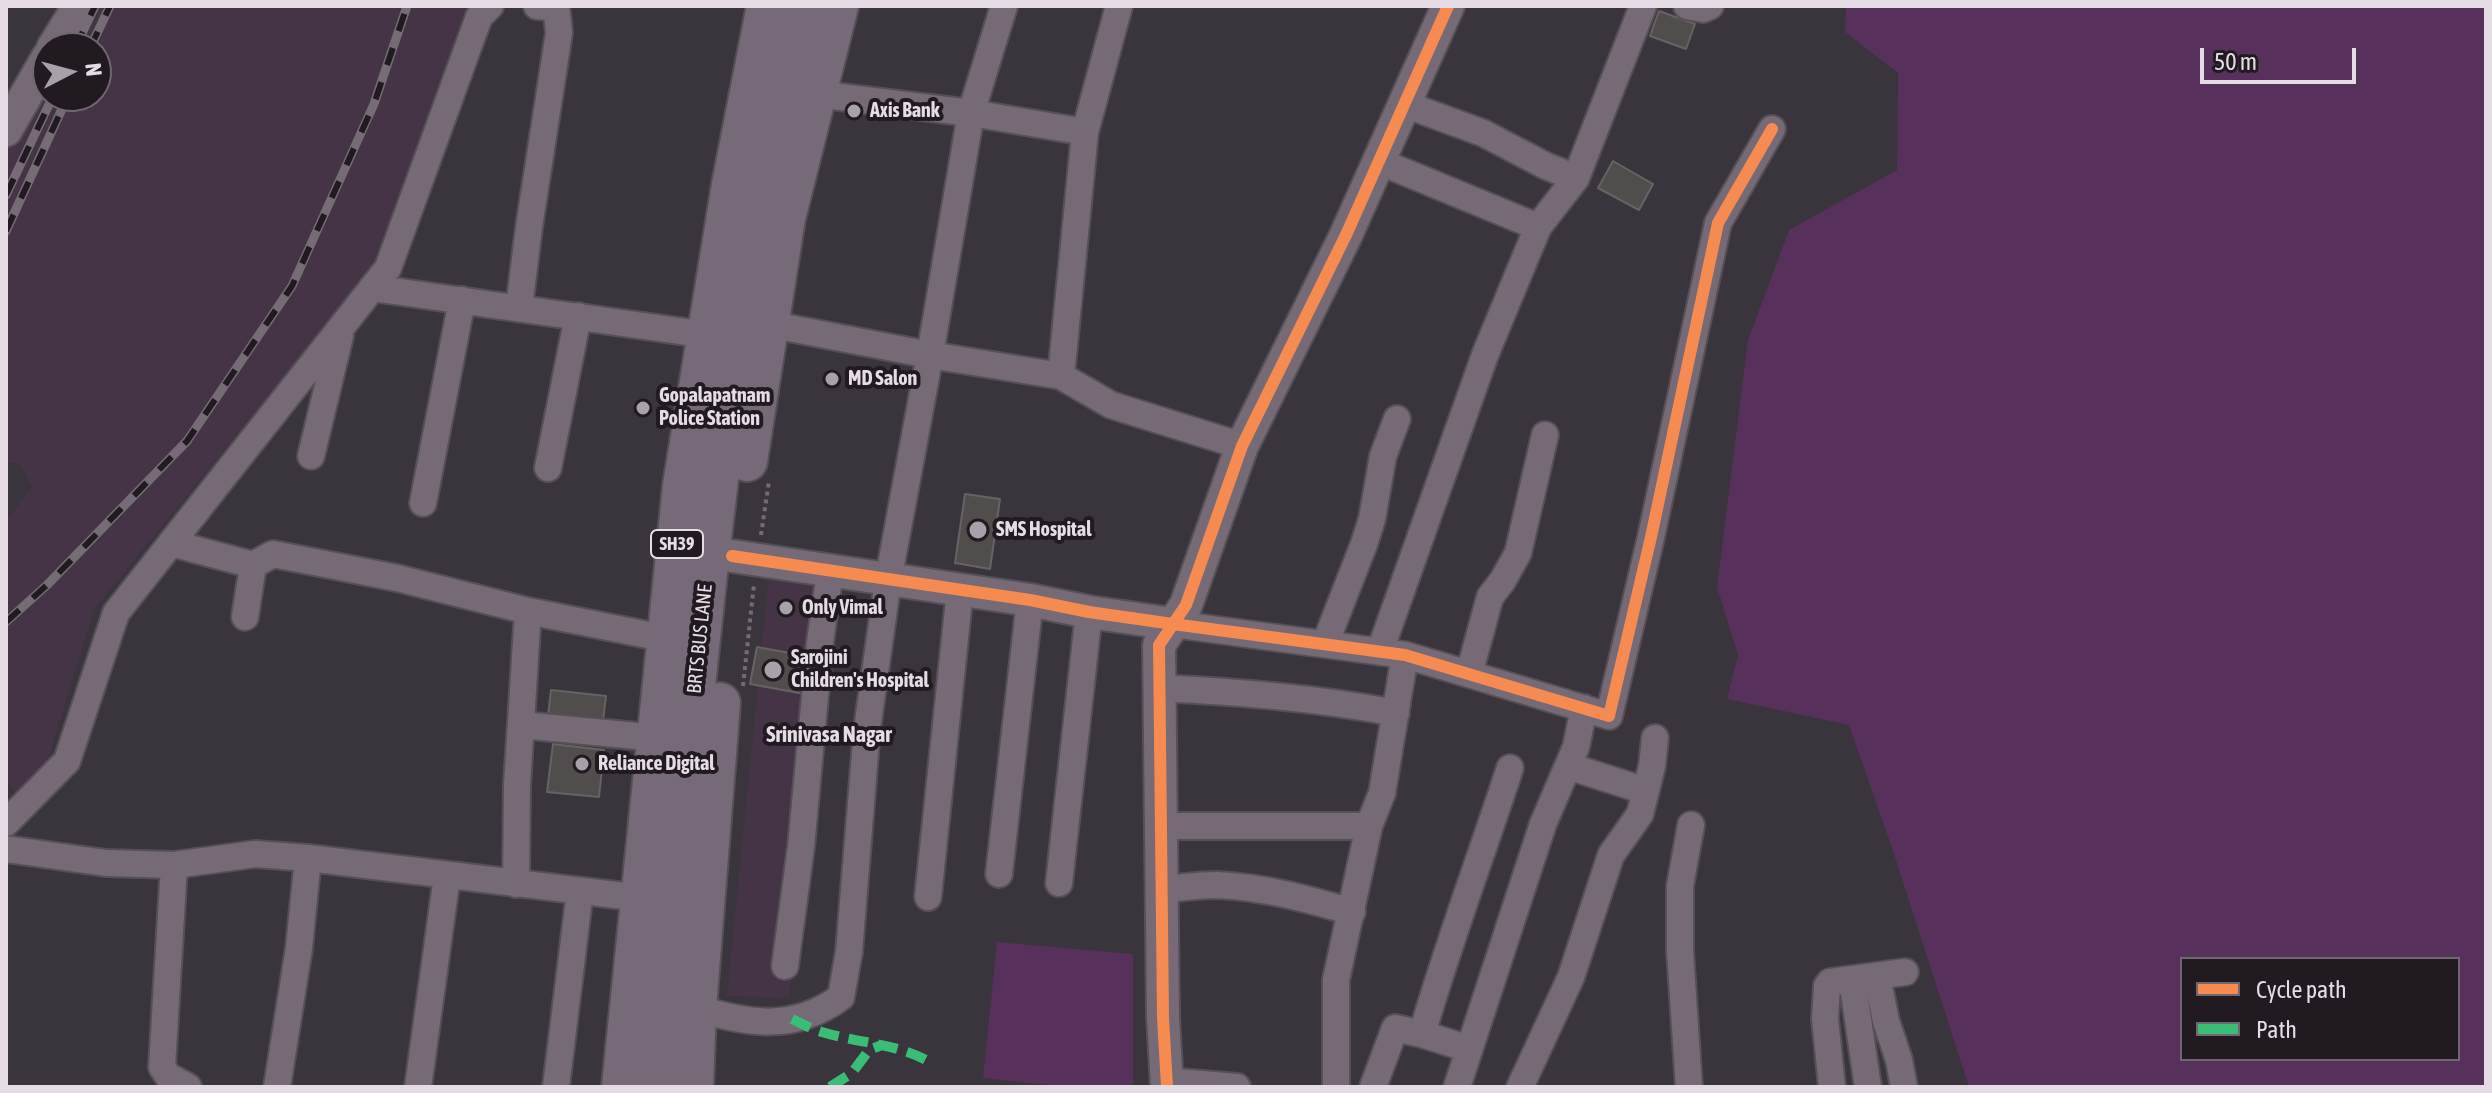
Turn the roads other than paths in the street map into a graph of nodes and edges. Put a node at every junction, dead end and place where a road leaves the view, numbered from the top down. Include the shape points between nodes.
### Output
1 (79, 6) edge
2 (490, 6) edge
3 (537, 6) edge
4 (767, 6) edge
5 (808, 6) edge
6 (838, 6) edge
7 (1004, 6) edge
8 (1119, 6) edge
9 (1448, 6) edge
10 (1643, 6) edge
11 (1687, 6) edge
12 (1710, 6) edge
13 (63, 32) edge
14 (32, 85) edge
15 (816, 94) junction
16 (1404, 104) junction
17 (971, 113) junction
18 (1772, 129) dead end
19 (6, 130) edge
20 (1085, 132) junction
21 (1378, 161) junction
22 (1576, 178) junction
23 (1538, 227) junction
24 (372, 288) junction
25 (462, 300) junction
26 (519, 308) junction
27 (578, 316) junction
28 (768, 324) junction
29 (343, 325) junction
30 (708, 335) junction
31 (930, 355) junction
32 (1061, 376) junction
33 (1397, 419) dead end
34 (1545, 435) dead end
35 (1242, 446) junction
36 (311, 456) dead end
37 (548, 468) dead end
38 (423, 503) dead end
39 (171, 543) junction
40 (732, 556) junction
41 (253, 565) junction
42 (830, 572) junction
43 (888, 581) junction
44 (960, 590) junction
45 (1030, 600) junction
46 (528, 611) junction
47 (1089, 612) junction
48 (245, 617) dead end
49 (1173, 624) junction
50 (668, 639) junction
51 (1325, 644) junction
52 (1393, 653) junction
53 (1469, 674) junction
54 (1159, 688) junction
55 (1584, 708) junction
56 (1396, 713) junction
57 (521, 725) junction
58 (658, 738) junction
59 (1655, 738) dead end
60 (1568, 766) junction
61 (1510, 768) dead end
62 (1646, 791) junction
63 (6, 823) edge
64 (1691, 825) dead end
65 (1160, 826) junction
66 (1369, 826) junction
67 (6, 849) edge
68 (308, 858) junction
69 (174, 865) junction
70 (999, 874) dead end
71 (447, 876) junction
72 (1059, 883) dead end
73 (516, 884) junction
74 (1161, 889) junction
75 (580, 891) junction
76 (928, 897) dead end
77 (641, 898) junction
78 (1352, 912) junction
79 (785, 966) dead end
80 (1905, 972) dead end
81 (1864, 977) junction
82 (696, 1008) junction
83 (1422, 1034) junction
84 (1469, 1049) junction
85 (1167, 1084) edge
86 (188, 1087) edge
87 (277, 1087) edge
88 (418, 1087) edge
89 (556, 1087) edge
90 (622, 1087) edge
91 (655, 1087) edge
92 (693, 1087) edge
93 (1237, 1087) edge
94 (1336, 1087) edge
95 (1373, 1087) edge
96 (1457, 1087) edge
97 (1520, 1087) edge
98 (1689, 1087) edge
99 (1832, 1087) edge
100 (1868, 1087) edge
101 (1904, 1087) edge

1 - 13 street
2 - 24 street via 479,17 388,268
3 - 26 street via 549,7 560,19
4 - 30 main road, SH39
5 - 91 main road, BRTS BUS LANE via 758,211 731,375
6 - 15 main road, SH39
7 - 17 street
8 - 20 street
9 - 16 street
10 - 22 street
11 - 12 street
14 - 19 street
15 - 17 street
15 - 28 main road, SH39 via 785,218
16 - 21 street
16 - 22 street via 1483,133
17 - 20 street
17 - 31 street
18 - 55 street via 1718,223 1609,716
20 - 32 street
21 - 23 street
21 - 35 street
22 - 23 street
23 - 52 street via 1485,355
24 - 25 street
24 - 29 street
25 - 26 street
25 - 38 street
26 - 27 street
27 - 30 street
27 - 37 street
28 - 31 street
28 - 40 main road, SH39
29 - 36 street
29 - 39 street
30 - 50 main road, SH39 via 683,486
31 - 32 street
31 - 43 street
32 - 35 street via 1111,405
33 - 51 street via 1383,456 1372,519
34 - 53 street via 1518,553 1490,597
35 - 49 street via 1186,605
39 - 41 street
39 - 63 street via 116,613 67,761
40 - 42 street
40 - 82 main road, SH39
41 - 46 street via 273,554 426,584
41 - 48 street
42 - 43 street
42 - 79 street
43 - 44 street
43 - 82 street via 867,729 841,997 784,1022 736,1020
44 - 45 street
44 - 76 street
45 - 47 street
45 - 70 street
46 - 50 street
46 - 57 street
47 - 49 street
47 - 72 street
49 - 51 street
49 - 54 street via 1159,645
50 - 58 main road, SH39
51 - 52 street
52 - 53 street
52 - 56 street
53 - 55 street
54 - 56 street via 1263,694
54 - 65 street
55 - 60 street
56 - 66 street via 1382,793
57 - 58 street
57 - 73 street
58 - 77 main road, SH39
59 - 62 street
60 - 62 street
60 - 84 street via 1543,824
61 - 83 street
62 - 97 street via 1640,814 1611,855 1571,977
64 - 98 street via 1680,886
65 - 66 street
65 - 74 street
66 - 78 street
67 - 69 street via 106,863
68 - 69 street via 255,854
68 - 71 street
68 - 87 street
69 - 86 street via 162,1067
71 - 73 street
71 - 88 street
73 - 75 street
74 - 78 street via 1260,889
74 - 85 street
75 - 77 street
75 - 89 street
77 - 90 main road, SH39
78 - 94 street via 1336,980
80 - 81 street
81 - 99 street via 1827,986
81 - 100 street
81 - 101 street via 1886,1021
82 - 92 main road, SH39
83 - 84 street
83 - 95 street via 1395,1028
84 - 96 street
85 - 93 street

